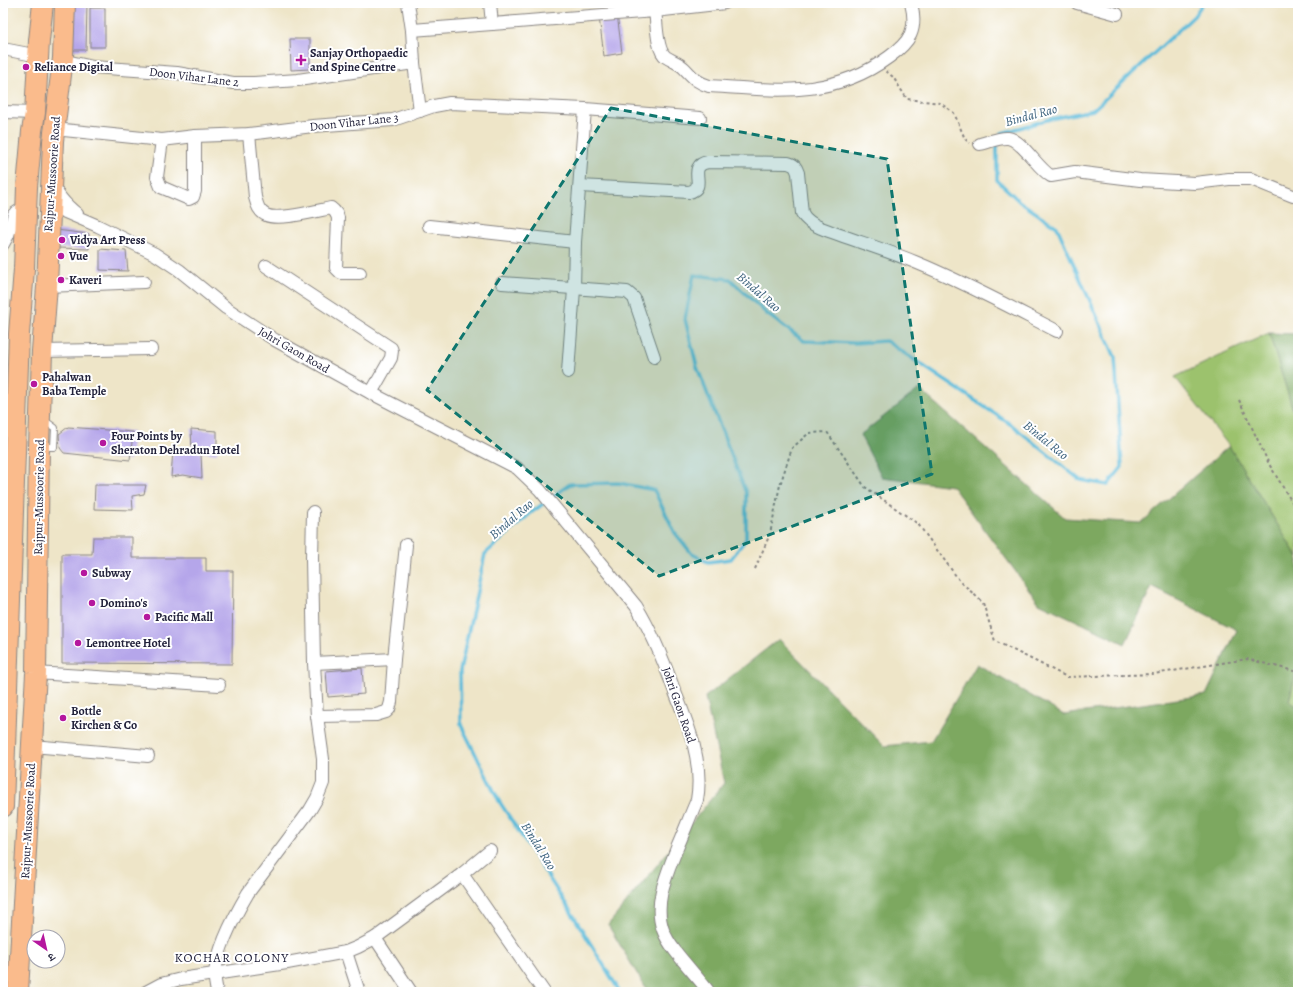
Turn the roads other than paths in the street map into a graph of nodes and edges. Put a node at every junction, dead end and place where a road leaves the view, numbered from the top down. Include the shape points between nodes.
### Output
1 (44, 3) edge
2 (65, 3) edge
3 (408, 3) edge
4 (490, 3) edge
5 (725, 3) edge
6 (911, 3) edge
7 (1077, 3) edge
8 (655, 7) edge
9 (1117, 14) dead end
10 (492, 24) junction
11 (412, 30) junction
12 (3, 49) edge
13 (39, 56) junction
14 (63, 58) junction
15 (414, 63) junction
16 (585, 109) junction
17 (420, 111) junction
18 (3, 112) edge
19 (35, 113) junction
20 (700, 118) dead end
21 (54, 129) junction
22 (249, 134) junction
23 (195, 136) junction
24 (162, 140) junction
25 (980, 144) road end
26 (29, 162) junction
27 (51, 168) junction
28 (580, 186) junction
29 (1298, 196) edge
30 (50, 205) junction
31 (26, 206) junction
32 (86, 220) junction
33 (429, 226) dead end
34 (575, 242) junction
35 (3, 244) edge
36 (266, 266) dead end
37 (360, 273) dead end
38 (144, 282) dead end
39 (502, 283) dead end
40 (47, 286) junction
41 (574, 289) junction
42 (1057, 331) dead end
43 (150, 349) dead end
44 (42, 351) junction
45 (654, 357) dead end
46 (568, 372) dead end
47 (372, 393) junction
48 (313, 512) dead end
49 (406, 545) dead end
50 (394, 658) junction
51 (314, 663) junction
52 (36, 672) junction
53 (219, 685) dead end
54 (317, 716) junction
55 (32, 746) junction
56 (148, 756) dead end
57 (3, 806) edge
58 (490, 852) dead end
59 (462, 874) junction
60 (375, 938) junction
61 (346, 952) junction
62 (215, 974) junction
63 (18, 992) edge
64 (146, 992) edge
65 (217, 992) edge
66 (359, 992) edge
67 (411, 992) edge
68 (544, 992) edge
69 (708, 992) edge

1 - 13 main road, Rajpur-Mussoorie Road
2 - 14 main road, Rajpur-Mussoorie Road
3 - 11 street
4 - 10 street
5 - 8 street
6 - 8 street via 910,35 901,48 878,64 845,81 794,90 709,86 696,81 681,65 662,53
7 - 9 street
8 - 10 street via 616,14
10 - 11 street
11 - 15 street
12 - 13 street
13 - 19 main road, Rajpur-Mussoorie Road
14 - 15 street, Doon Vihar Lane 2 via 66,61 94,66 177,73 233,83 298,80
14 - 21 main road, Rajpur-Mussoorie Road
15 - 17 street
16 - 17 street, Doon Vihar Lane 3 via 450,104
16 - 20 street, Doon Vihar Lane 3
16 - 28 street
17 - 22 street, Doon Vihar Lane 3 via 393,120
18 - 19 street
19 - 26 main road, Rajpur-Mussoorie Road
21 - 24 street, Doon Vihar Lane 3
21 - 27 main road, Rajpur-Mussoorie Road
22 - 23 street, Doon Vihar Lane 3
22 - 37 street via 257,206 272,217 331,208 338,218 336,268 341,273
23 - 24 street, Doon Vihar Lane 3
23 - 24 street via 196,191 191,198 161,187 158,177
25 - 29 street via 1011,138 1051,176 1075,172 1140,180 1195,183 1251,179
26 - 27 main road
26 - 31 main road, Rajpur-Mussoorie Road
27 - 30 main road, Rajpur-Mussoorie Road
27 - 32 street via 54,187 61,198
28 - 34 street
28 - 42 street via 689,192 698,186 697,169 703,163 795,165 802,213 813,224 914,261
30 - 32 street, Johri Gaon Road
30 - 40 main road, Rajpur-Mussoorie Road
31 - 35 street via 14,214
31 - 57 main road, Rajpur-Mussoorie Road
32 - 47 street, Johri Gaon Road via 155,254 226,308 275,340
33 - 34 street
34 - 41 street
36 - 47 street via 390,348 391,358
38 - 40 street
39 - 41 street
40 - 44 main road, Rajpur-Mussoorie Road
41 - 45 street via 620,291 631,295
41 - 46 street
43 - 44 street
44 - 52 main road, Rajpur-Mussoorie Road
47 - 69 street, Johri Gaon Road via 517,468 552,504 629,596 644,618 688,724 695,751 699,788 697,800 665,879 659,915 670,944
48 - 51 street
49 - 50 street
50 - 51 street
50 - 54 street via 391,702 386,712 376,715
51 - 54 street
52 - 53 street
52 - 55 main road, Rajpur-Mussoorie Road
54 - 62 street via 323,759 323,783 317,798 301,822 241,905 231,924
55 - 56 street
55 - 63 main road, Rajpur-Mussoorie Road
58 - 59 street
59 - 60 street
59 - 68 street
60 - 61 street
60 - 67 street
61 - 62 street
61 - 66 street
62 - 64 street via 170,982
62 - 65 street

